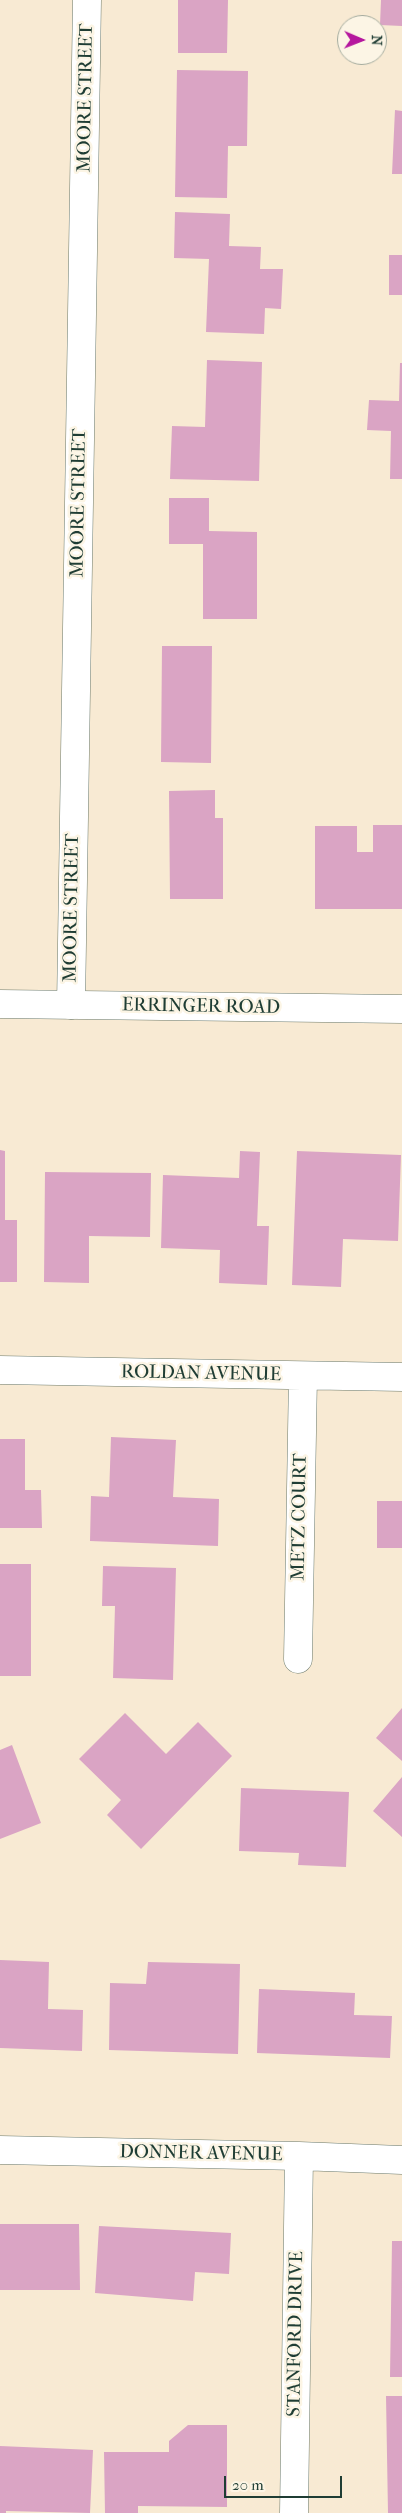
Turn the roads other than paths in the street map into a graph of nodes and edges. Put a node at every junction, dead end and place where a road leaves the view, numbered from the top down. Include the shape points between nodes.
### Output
1 (87, 0) edge
2 (0, 1004) edge
3 (70, 1005) junction
4 (402, 1009) edge
5 (0, 1370) edge
6 (302, 1376) junction
7 (402, 1376) edge
8 (298, 1659) dead end
9 (0, 2150) edge
10 (299, 2156) junction
11 (402, 2160) edge
12 (294, 2513) edge

1 - 3 street, MOORE STREET
2 - 3 street, ERRINGER ROAD
3 - 4 street, ERRINGER ROAD
5 - 6 street, ROLDAN AVENUE
6 - 7 street, ROLDAN AVENUE
6 - 8 street, METZ COURT
9 - 10 street, DONNER AVENUE
10 - 11 street, DONNER AVENUE
10 - 12 street, STANFORD DRIVE

